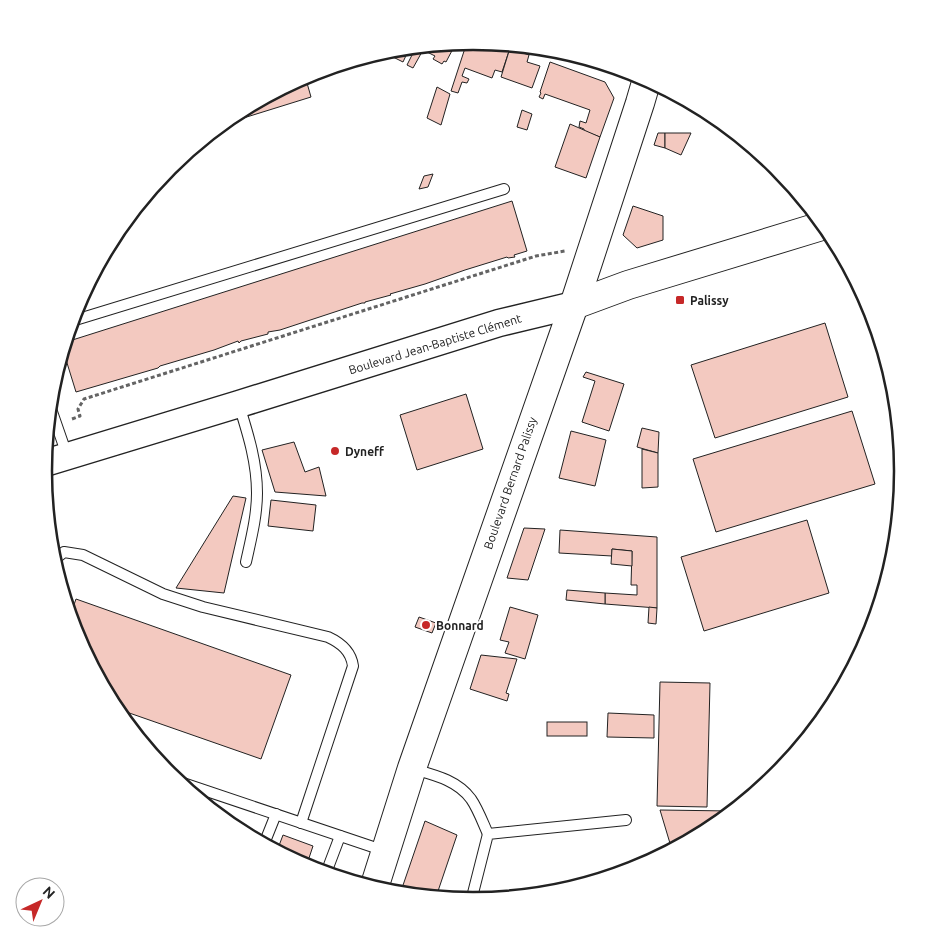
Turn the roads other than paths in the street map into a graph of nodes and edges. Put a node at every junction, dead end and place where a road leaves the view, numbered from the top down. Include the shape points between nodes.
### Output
1 (645, 86) edge
2 (504, 189) dead end
3 (817, 227) edge
4 (574, 305) junction
5 (82, 318) edge
6 (239, 404) junction
7 (56, 420) edge
8 (56, 459) edge
9 (61, 554) edge
10 (246, 562) dead end
11 (412, 768) junction
12 (194, 786) edge
13 (276, 814) junction
14 (626, 820) dead end
15 (301, 823) junction
16 (488, 834) junction
17 (340, 836) junction
18 (266, 838) edge
19 (386, 851) junction
20 (329, 866) edge
21 (376, 881) edge
22 (473, 892) edge

1 - 4 main road, Boulevard Bernard Palissy
2 - 5 lane
3 - 4 main road, Boulevard Jean-Baptiste Clément
4 - 6 street, Boulevard Jean-Baptiste Clément via 499,323
4 - 11 main road, Boulevard Bernard Palissy
6 - 8 street, Boulevard Jean-Baptiste Clément
6 - 10 lane via 252,445 257,494
7 - 8 lane
9 - 15 lane via 84,555 163,594 328,637 345,648 352,666
11 - 16 lane via 462,788
11 - 19 main road, Boulevard Bernard Palissy
12 - 13 lane
13 - 15 lane
13 - 18 lane
14 - 16 lane
15 - 17 lane
16 - 22 lane
17 - 19 lane
17 - 20 lane
19 - 21 main road, Boulevard Bernard Palissy

